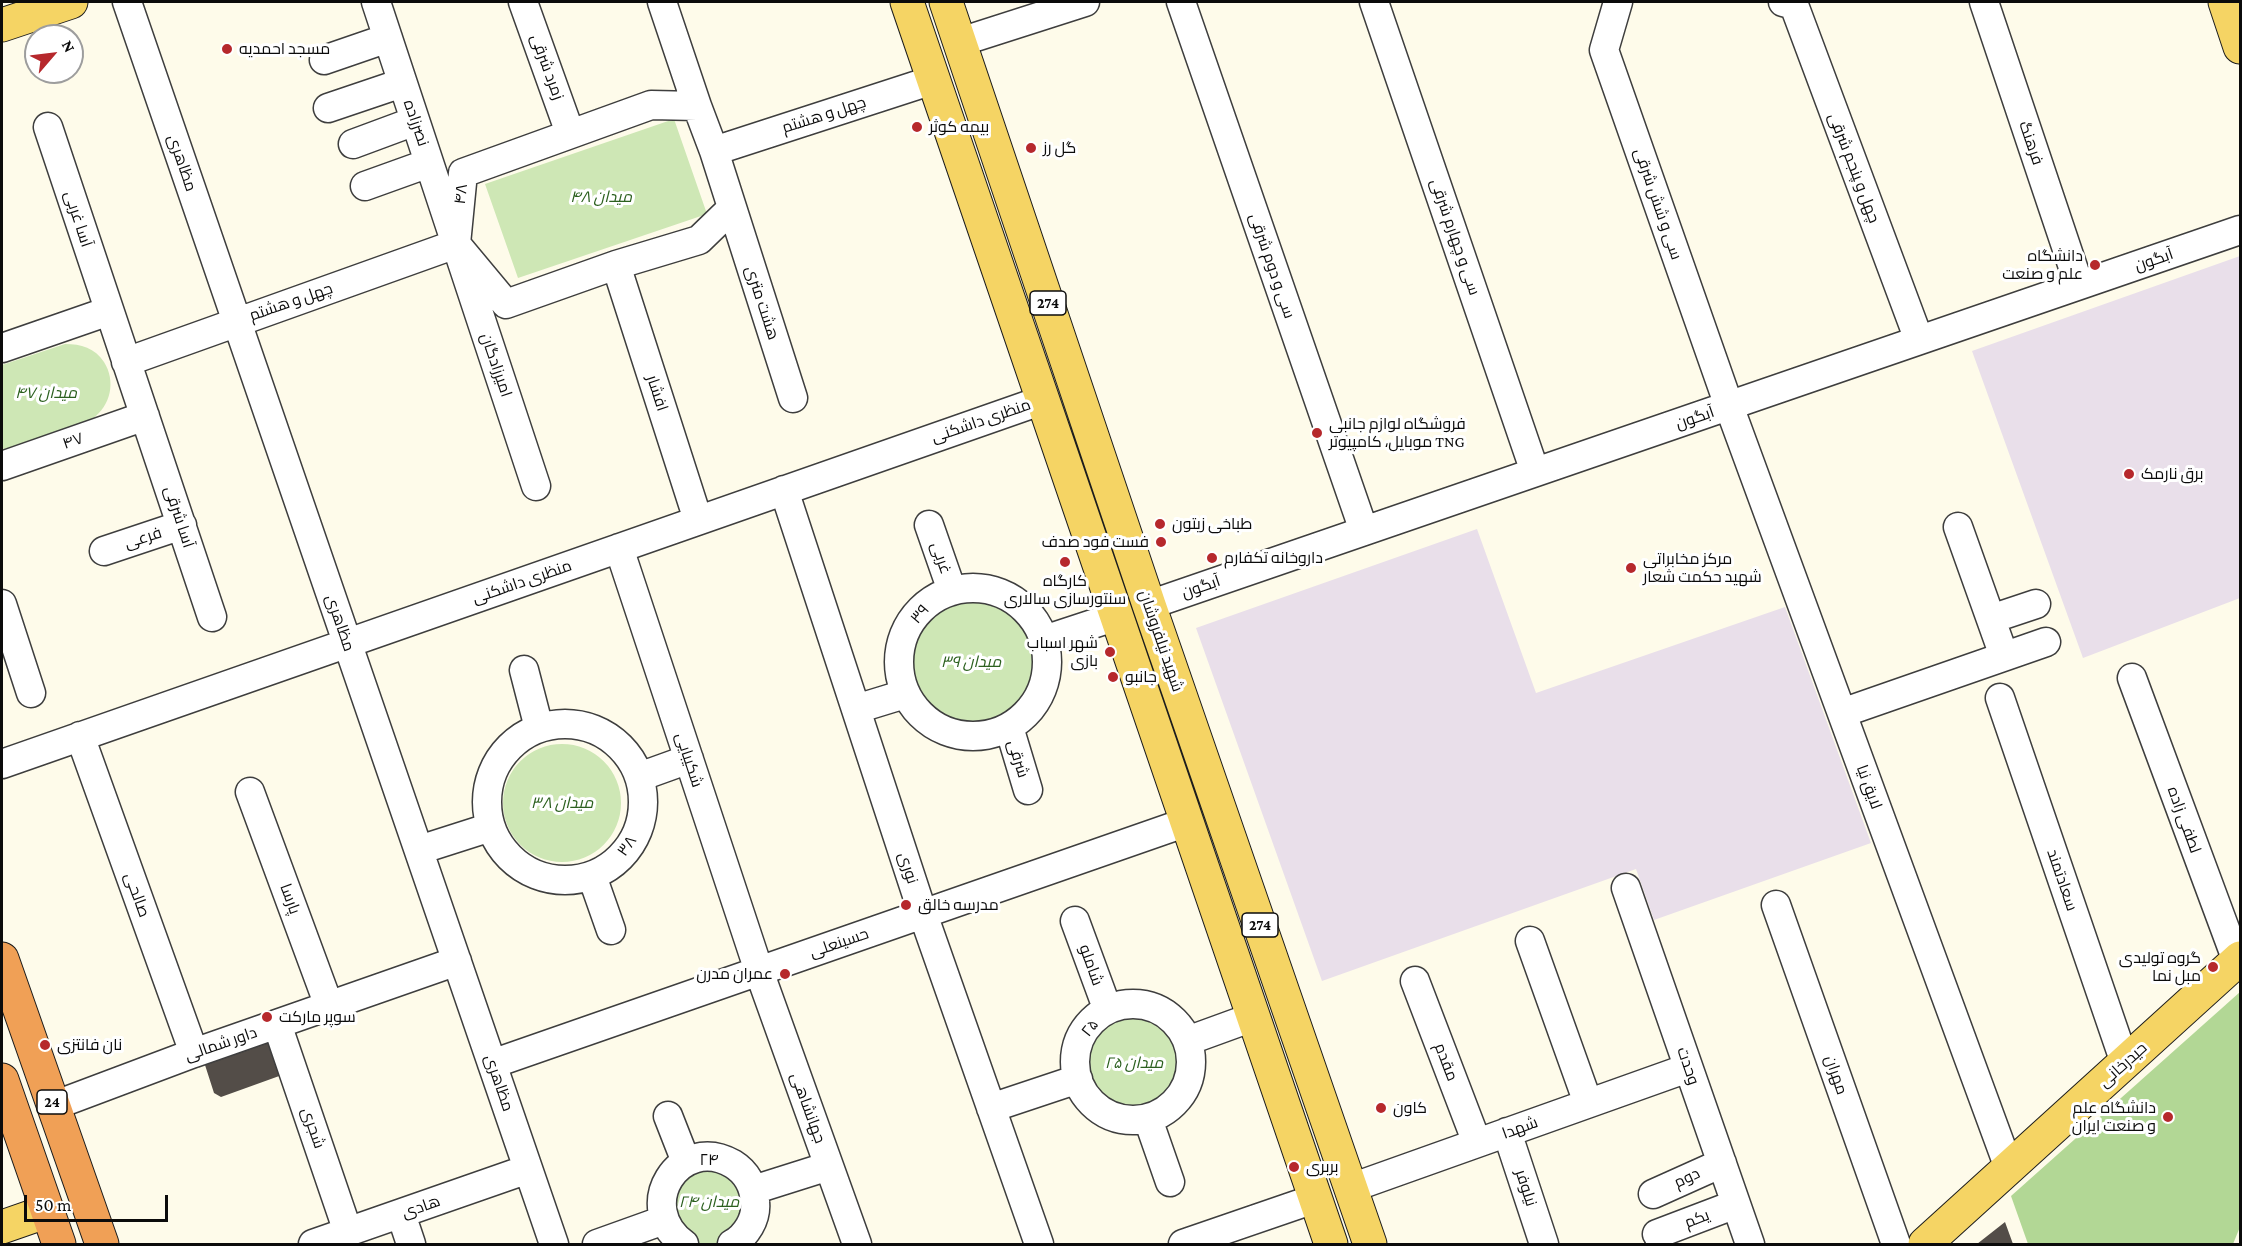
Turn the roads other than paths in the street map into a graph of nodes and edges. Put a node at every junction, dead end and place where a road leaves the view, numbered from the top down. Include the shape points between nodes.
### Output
1 (71, 2) edge
2 (127, 2) edge
3 (376, 2) edge
4 (523, 2) edge
5 (662, 2) edge
6 (907, 2) edge
7 (946, 2) edge
8 (1085, 2) edge
9 (1181, 2) edge
10 (1374, 2) edge
11 (1618, 2) edge
12 (1783, 2) edge
13 (1984, 2) edge
14 (2225, 2) edge
15 (2, 25) edge
16 (388, 38) junction
17 (960, 42) junction
18 (2241, 46) edge
19 (324, 60) dead end
20 (933, 80) junction
21 (402, 83) junction
22 (697, 106) junction
23 (328, 108) dead end
24 (415, 121) junction
25 (48, 127) dead end
26 (570, 133) junction
27 (353, 144) dead end
28 (714, 151) junction
29 (429, 163) junction
30 (365, 186) dead end
31 (731, 209) junction
32 (2241, 230) edge
33 (456, 244) junction
34 (616, 265) junction
35 (2079, 285) junction
36 (109, 311) junction
37 (237, 322) junction
38 (1919, 340) junction
39 (2, 348) edge
40 (126, 362) junction
41 (793, 398) dead end
42 (1043, 400) junction
43 (1729, 406) junction
44 (145, 417) junction
45 (2, 466) edge
46 (1535, 472) junction
47 (536, 486) dead end
48 (784, 490) junction
49 (698, 520) junction
50 (182, 525) junction
51 (929, 525) dead end
52 (1958, 527) dead end
53 (1364, 531) junction
54 (619, 548) junction
55 (104, 551) dead end
56 (952, 591) junction
57 (2, 604) edge
58 (2036, 604) dead end
59 (1149, 605) junction
60 (1117, 616) junction
61 (212, 617) dead end
62 (1991, 619) junction
63 (1044, 640) junction
64 (2046, 642) dead end
65 (347, 643) junction
66 (2004, 656) junction
67 (524, 670) dead end
68 (2132, 678) dead end
69 (31, 693) dead end
70 (904, 694) junction
71 (2000, 698) dead end
72 (856, 709) junction
73 (1842, 713) junction
74 (1009, 727) junction
75 (539, 728) junction
76 (80, 736) junction
77 (689, 759) junction
78 (2, 764) edge
79 (639, 777) junction
80 (1028, 790) dead end
81 (250, 792) dead end
82 (1186, 822) junction
83 (491, 827) junction
84 (418, 850) junction
85 (592, 876) junction
86 (1626, 888) dead end
87 (1776, 905) dead end
88 (923, 914) junction
89 (1076, 921) dead end
90 (611, 930) dead end
91 (1530, 941) dead end
92 (2, 959) edge
93 (2239, 960) edge
94 (457, 961) junction
95 (759, 971) junction
96 (1415, 981) dead end
97 (329, 1006) junction
98 (1107, 1008) junction
99 (1253, 1017) junction
100 (277, 1024) junction
101 (1187, 1041) junction
102 (194, 1053) junction
103 (2125, 1063) junction
104 (492, 1064) junction
105 (1688, 1068) junction
106 (1078, 1079) junction
107 (2, 1080) edge
108 (1588, 1103) junction
109 (53, 1106) junction
110 (991, 1108) junction
111 (668, 1116) dead end
112 (1148, 1119) junction
113 (1507, 1132) junction
114 (1477, 1143) junction
115 (686, 1162) junction
116 (1722, 1162) junction
117 (829, 1166) junction
118 (2009, 1168) junction
119 (528, 1169) junction
120 (1170, 1182) dead end
121 (1351, 1188) junction
122 (753, 1190) junction
123 (1653, 1194) dead end
124 (1314, 1199) junction
125 (1736, 1204) junction
126 (48, 1211) junction
127 (401, 1214) junction
128 (664, 1220) junction
129 (2, 1227) edge
130 (348, 1232) junction
131 (1657, 1234) dead end
132 (1749, 1244) edge
133 (59, 1245) edge
134 (102, 1245) edge
135 (313, 1245) edge
136 (411, 1245) edge
137 (554, 1245) edge
138 (597, 1245) edge
139 (684, 1245) edge
140 (732, 1245) edge
141 (857, 1245) edge
142 (1039, 1245) edge
143 (1183, 1245) edge
144 (1330, 1245) edge
145 (1370, 1245) edge
146 (1544, 1245) edge
147 (1896, 1245) edge
148 (1925, 1245) edge

1 - 15 main road
2 - 37 street, مظاهری
3 - 16 street, نصرزاده
4 - 26 street, زمرد شرقی
5 - 22 street
6 - 20 main road, شهید نیلفروشان / 274
7 - 17 main road, شهید نیلفروشان / 274
8 - 17 street
9 - 53 street, سی و دوم شرقی
10 - 46 street, سی و چهارم شرقی
11 - 43 street, سی و شش شرقی via 1604,50
12 - 38 street, چهل و ‍پنجم شرقی via 1794,5
13 - 35 street, فرهنگ
14 - 18 main road
16 - 19 street
16 - 21 street, نصرزاده
17 - 59 main road, شهید نیلفروشان / 274
20 - 28 street, چهل و هشتم
20 - 42 main road, شهید نیلفروشان / 274
21 - 23 street
21 - 24 street, نصرزاده
22 - 26 street, ۴۸ via 651,105
22 - 28 street
24 - 27 street
24 - 29 street, نصرزاده
25 - 36 street, آسا غربی
26 - 33 street, ۴۸ via 463,173
28 - 31 street
29 - 30 street
29 - 33 street, نصرزاده
31 - 34 street via 699,240
31 - 41 street, هشت متری
32 - 35 street, آبگون
33 - 34 street via 506,304
33 - 37 street, چهل و هشتم
33 - 47 street, امیرزادگان
34 - 49 street, افشار
35 - 38 street, آبگون
36 - 39 street
36 - 40 street, آسا غربی
37 - 40 street, چهل و هشتم
37 - 65 street, مظاهری
38 - 43 street, آبگون
40 - 44 street, آسا شرقی
42 - 48 street, منظری داشکنی
42 - 60 main road, شهید نیلفروشان / 274
43 - 46 street, آبگون
43 - 73 street, لایق نیا
44 - 45 street, ۴۷
44 - 50 street, آسا شرقی
46 - 53 street, آبگون
48 - 49 street, منظری داشکنی
48 - 72 street, نوری
49 - 54 street, منظری داشکنی
50 - 55 street, فرعی
50 - 61 street, آسا شرقی
51 - 56 street, غربی
52 - 62 street
53 - 59 street, آبگون
54 - 65 street, منظری داشکنی
54 - 77 street, شکیبایی
56 - 63 street, ۳۹ via 974,588 1008,597 1034,619
56 - 70 street, ۳۹ via 932,600 915,615 904,635 899,656
57 - 69 street
58 - 62 street
59 - 60 main road
59 - 121 main road, شهید نیلفروشان / 274
60 - 63 street
60 - 82 main road, 274
62 - 66 street
63 - 74 street, ۳۹ via 1047,665 1042,690 1029,711
64 - 66 street
65 - 76 street, منظری داشکنی
65 - 84 street, مظاهری
66 - 73 street
67 - 75 street
68 - 93 street, لطفی زاده
70 - 72 street
70 - 74 street, ۳۹ via 924,717 943,729 987,735
71 - 103 street, سعادتمند
72 - 88 street, نوری
73 - 118 street, لایق نیا
74 - 80 street, شرقی
75 - 79 street, ۳۸ via 563,724 587,727 609,738 627,755
75 - 83 street, ۳۸ via 518,740 501,757 490,779 487,803
76 - 78 street, منظری داشکنی
76 - 102 street, صالحی
77 - 79 street
77 - 95 street, شکیبایی
79 - 85 street, ۳۸ via 644,800 640,825 630,847 614,864
81 - 97 street, پارسا
82 - 88 street, حسینعلی
82 - 99 main road, 274
83 - 84 street
83 - 85 street, ۳۸ via 503,849 520,866 536,874 568,881
84 - 94 street, مظاهری
85 - 90 street
86 - 105 street, وحدت
87 - 147 street, مهران
88 - 95 street, حسینعلی
88 - 110 street, نوری
89 - 98 street, شاملو
91 - 108 street
92 - 109 highway, 24
93 - 103 main road, حیدرخانی
94 - 97 street, داور شمالی
94 - 104 street, مظاهری
95 - 104 street, حسینعلی
95 - 117 street, جهانشاهی
96 - 114 street, مقدم
97 - 100 street, داور شمالی
98 - 101 street, ۲۵ via 1137,1004 1154,1007 1181,1028
98 - 106 street, ۲۵ via 1089,1024 1079,1041 1075,1060
99 - 101 street
99 - 124 main road, 274
100 - 102 street, داور شمالی
100 - 130 street, شجری
101 - 112 street, ۲۵ via 1192,1062 1189,1081 1180,1098 1166,1111
102 - 109 street, داور شمالی
103 - 118 main road, حیدرخانی
104 - 119 street, مظاهری
105 - 108 street, شهدا
105 - 116 street, وحدت
106 - 110 street
106 - 112 street via 1085,1095 1113,1117
107 - 126 highway, 24
108 - 113 street, شهدا
109 - 134 highway, 24
110 - 142 street, نوری
111 - 115 street
112 - 120 street
113 - 114 street, شهدا
113 - 146 street, نیلوفر
114 - 121 street, شهدا
115 - 122 street, ۲۴ via 713,1157 726,1160 743,1172
115 - 128 street, ۲۴ via 675,1170 662,1193
116 - 123 street, دوم
116 - 125 street, وحدت
117 - 122 street
117 - 141 street, جهانشاهی
118 - 148 main road, حیدرخانی
119 - 127 street, هادی
119 - 137 street, مظاهری
121 - 124 main road
121 - 145 main road, شهید نیلفروشان / 274
122 - 140 street via 754,1218 748,1231
124 - 143 street
124 - 144 main road, 274
125 - 131 street, یکم
125 - 132 street, وحدت
126 - 129 main road
126 - 133 highway, 24
127 - 130 street, هادی
127 - 136 street
128 - 138 street
128 - 139 street via 671,1234
130 - 135 street, هادی

